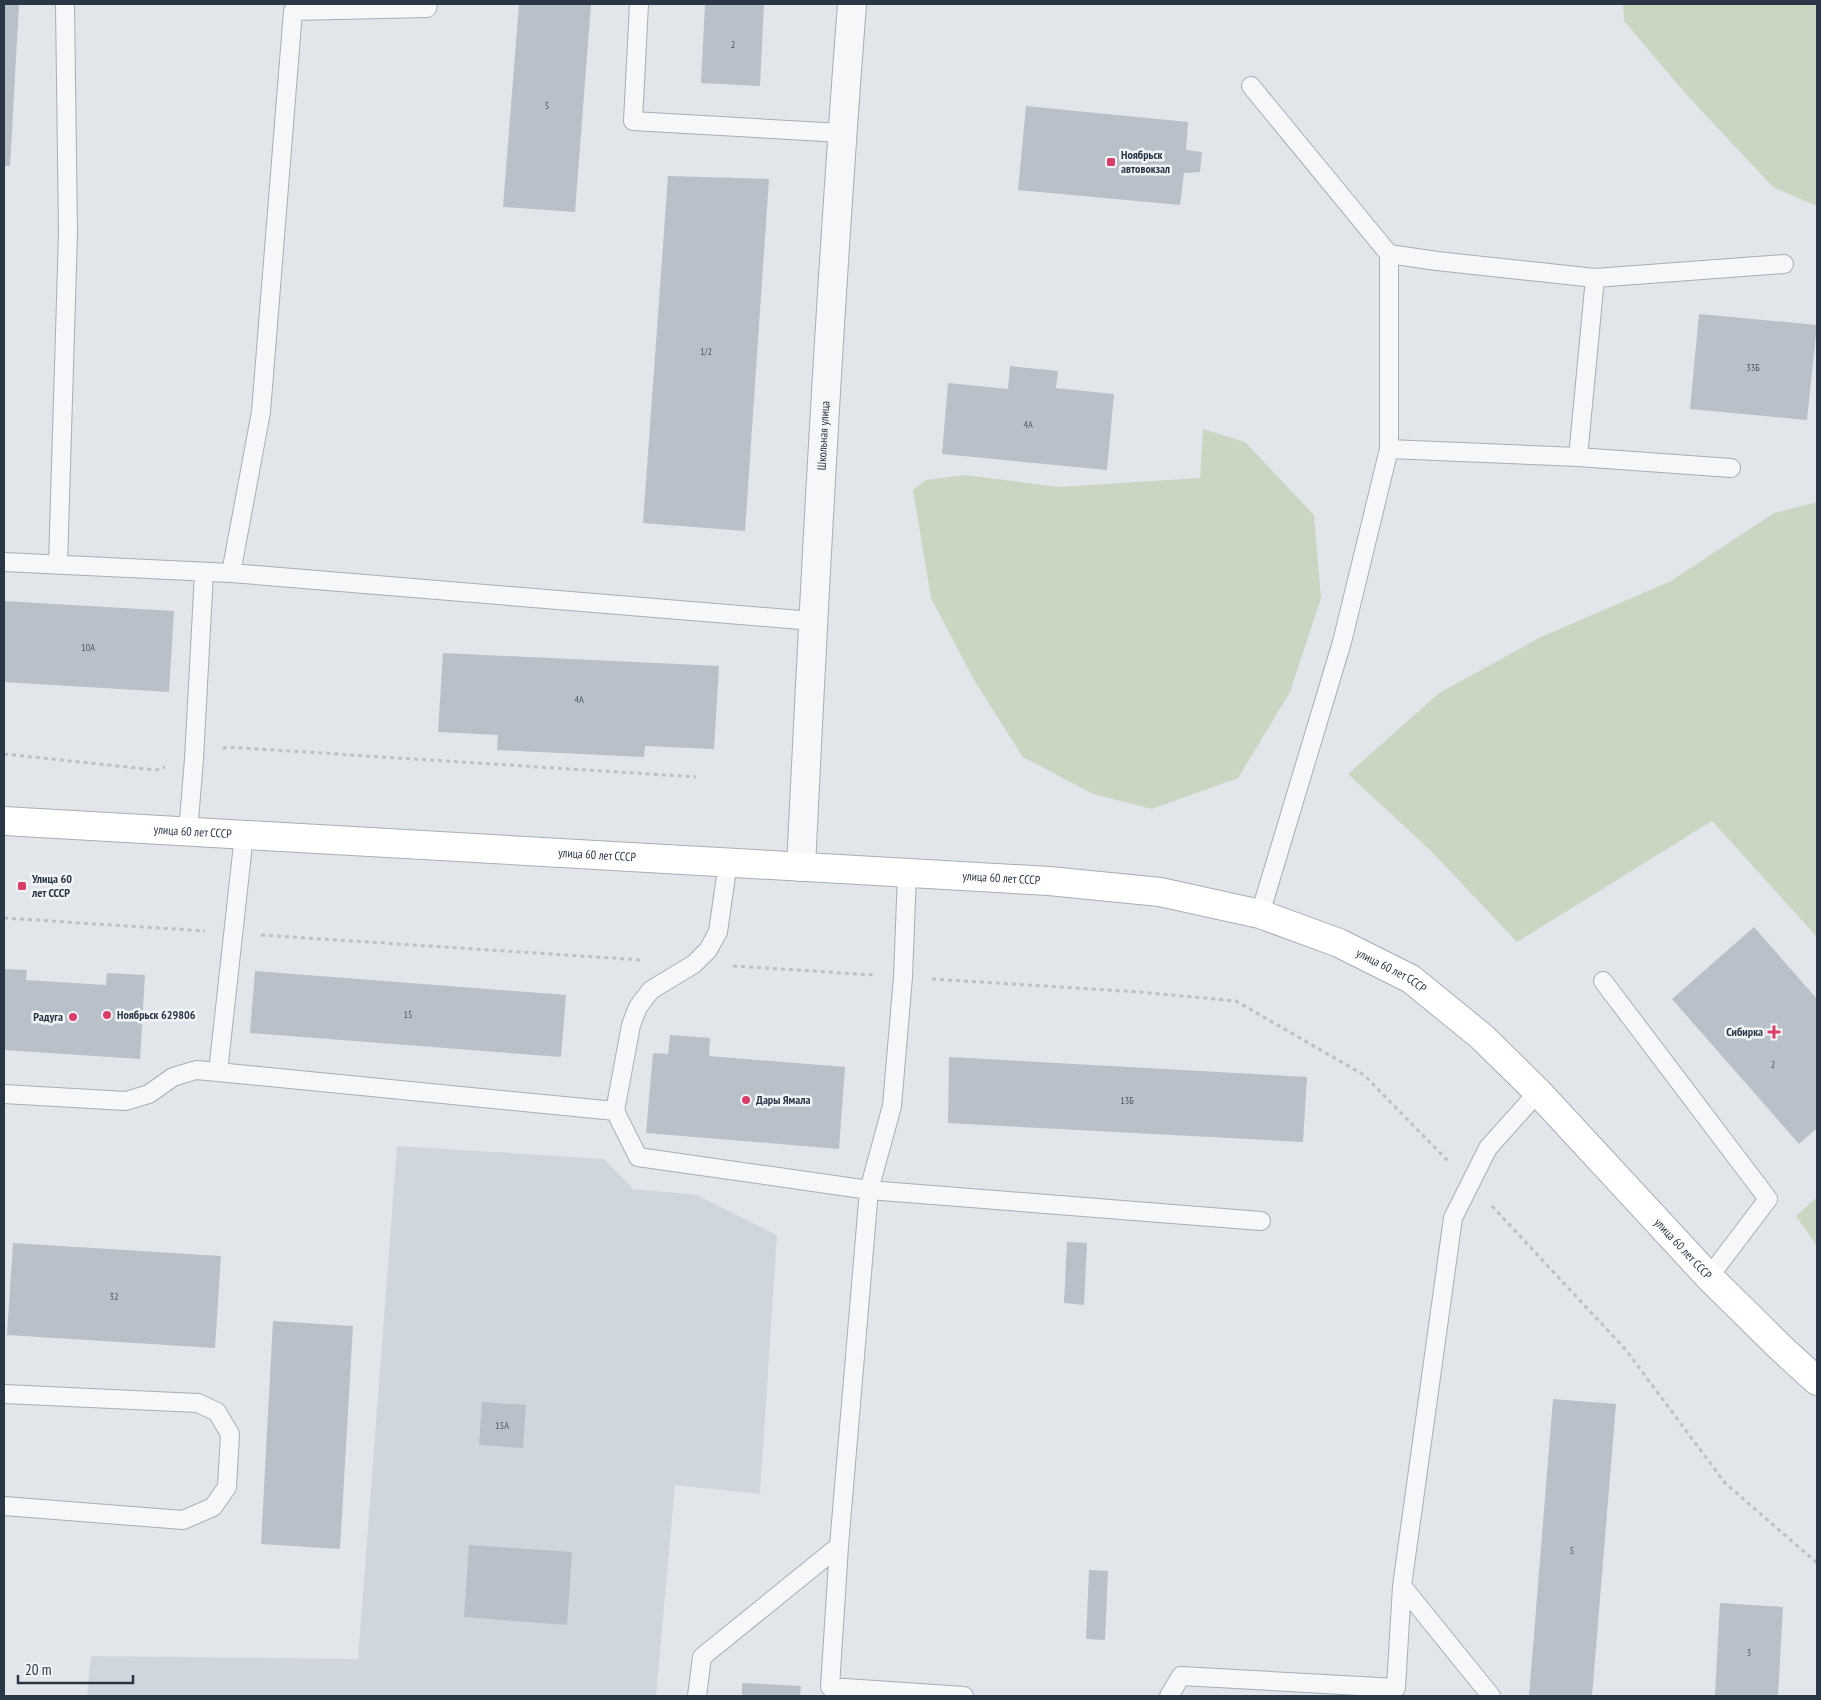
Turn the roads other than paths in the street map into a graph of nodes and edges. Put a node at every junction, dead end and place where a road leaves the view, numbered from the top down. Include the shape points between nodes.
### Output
1 (65, 4) edge
2 (428, 4) edge
3 (639, 4) edge
4 (852, 4) edge
5 (1251, 86) dead end
6 (842, 133) junction
7 (1389, 254) junction
8 (1784, 264) dead end
9 (1595, 278) junction
10 (1389, 449) junction
11 (1578, 457) junction
12 (1731, 468) dead end
13 (4, 562) edge
14 (58, 565) junction
15 (204, 572) junction
16 (232, 574) junction
17 (813, 621) junction
18 (4, 821) edge
19 (188, 832) junction
20 (244, 835) junction
21 (728, 862) junction
22 (801, 867) junction
23 (907, 874) junction
24 (1260, 914) junction
25 (1603, 981) dead end
26 (218, 1072) junction
27 (1538, 1092) junction
28 (4, 1094) edge
29 (615, 1111) junction
30 (869, 1190) junction
31 (1261, 1221) dead end
32 (1708, 1276) junction
33 (1817, 1381) edge
34 (4, 1394) edge
35 (4, 1506) edge
36 (839, 1546) junction
37 (1402, 1586) junction
38 (697, 1696) edge
39 (964, 1696) edge
40 (1169, 1696) edge
41 (1490, 1696) edge

1 - 14 lane via 68,233
2 - 16 lane via 427,8 294,11 261,412
3 - 6 lane via 633,121
4 - 6 street, Школьная улица
5 - 7 lane
6 - 17 street, Школьная улица
7 - 9 lane
7 - 10 lane
8 - 9 lane
9 - 11 lane
10 - 11 lane
10 - 24 lane via 1342,642
11 - 12 lane
13 - 14 lane
14 - 15 lane
15 - 16 lane
15 - 19 lane
16 - 17 lane
17 - 22 street, Школьная улица
18 - 19 main road, улица 60 лет СССР
19 - 20 main road, улица 60 лет СССР
20 - 21 main road, улица 60 лет СССР
20 - 26 lane
21 - 22 main road, улица 60 лет СССР
21 - 29 lane via 718,932 708,950 694,964 651,990 638,1007 631,1025
22 - 23 main road, улица 60 лет СССР
23 - 24 main road, улица 60 лет СССР via 1049,881 1160,892
23 - 30 lane via 903,977 892,1106
24 - 27 main road, улица 60 лет СССР via 1339,943 1411,979 1482,1037
25 - 32 lane via 1768,1199
26 - 28 lane via 196,1070 173,1077 149,1094 126,1101
26 - 29 lane
27 - 32 main road, улица 60 лет СССР
27 - 37 lane via 1488,1148 1454,1218
29 - 30 lane via 638,1157
30 - 31 lane
30 - 36 lane
32 - 33 main road, улица 60 лет СССР
34 - 35 lane via 198,1402 217,1412 230,1434 227,1487 214,1507 184,1520
36 - 38 lane via 702,1657
36 - 39 lane via 830,1687
37 - 40 lane via 1396,1688 1181,1676
37 - 41 lane

